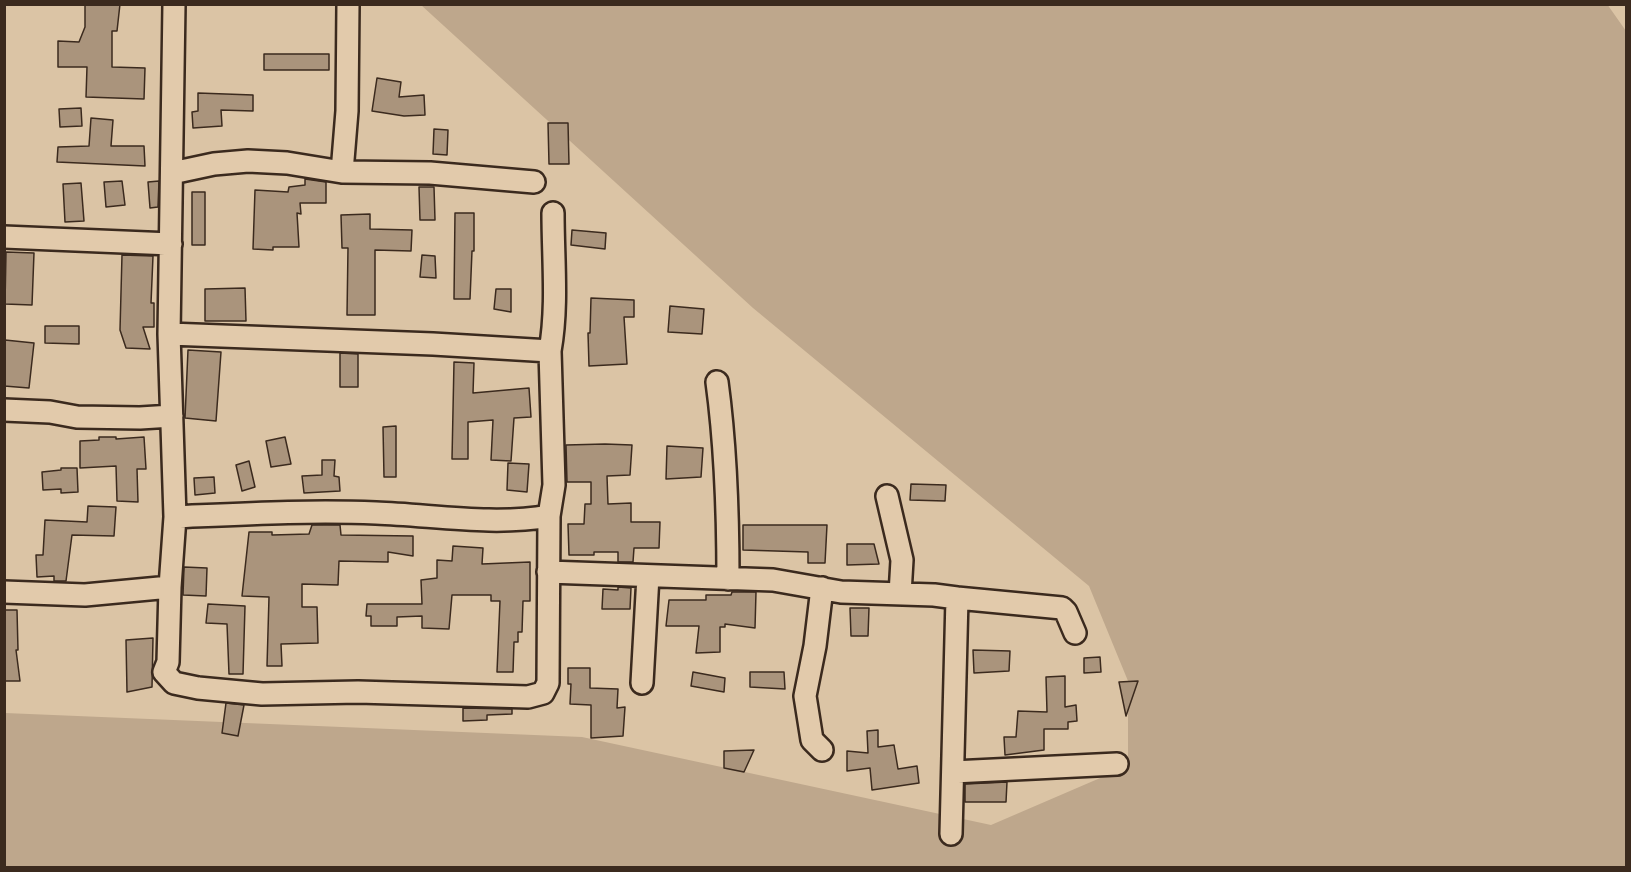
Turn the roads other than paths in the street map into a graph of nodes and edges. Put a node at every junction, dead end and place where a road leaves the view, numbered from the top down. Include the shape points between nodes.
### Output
1 (174, 4) edge
2 (348, 4) edge
3 (342, 172) junction
4 (172, 173) junction
5 (534, 182) dead end
6 (553, 213) dead end
7 (4, 237) edge
8 (171, 244) junction
9 (169, 334) junction
10 (550, 351) junction
11 (717, 382) dead end
12 (4, 410) edge
13 (172, 416) junction
14 (887, 496) dead end
15 (549, 516) junction
16 (175, 517) junction
17 (548, 572) junction
18 (648, 576) junction
19 (728, 579) junction
20 (170, 587) junction
21 (822, 588) junction
22 (4, 592) edge
23 (900, 594) junction
24 (957, 598) junction
25 (1075, 633) dead end
26 (642, 682) dead end
27 (822, 750) dead end
28 (1118, 764) dead end
29 (953, 772) junction
30 (951, 834) dead end

1 - 4 street
2 - 3 street via 348,103
3 - 4 street via 248,161
3 - 5 street via 430,173
4 - 8 street
6 - 10 street
7 - 8 street
8 - 9 street
9 - 10 street
9 - 13 street
10 - 15 street via 554,484
11 - 19 street via 727,484
12 - 13 street via 77,417
13 - 16 street
14 - 23 street via 902,560
15 - 16 street via 496,519 272,513
15 - 17 street
16 - 20 street
17 - 18 street
17 - 20 street via 548,683 543,693 528,697 358,692 262,694 174,682 164,672 168,662
18 - 19 street
18 - 26 street
19 - 21 street via 773,580
20 - 22 street via 84,595
21 - 23 street
21 - 27 street via 805,696 812,740
23 - 24 street
24 - 25 street via 1062,608
24 - 29 street
28 - 29 street
29 - 30 street

